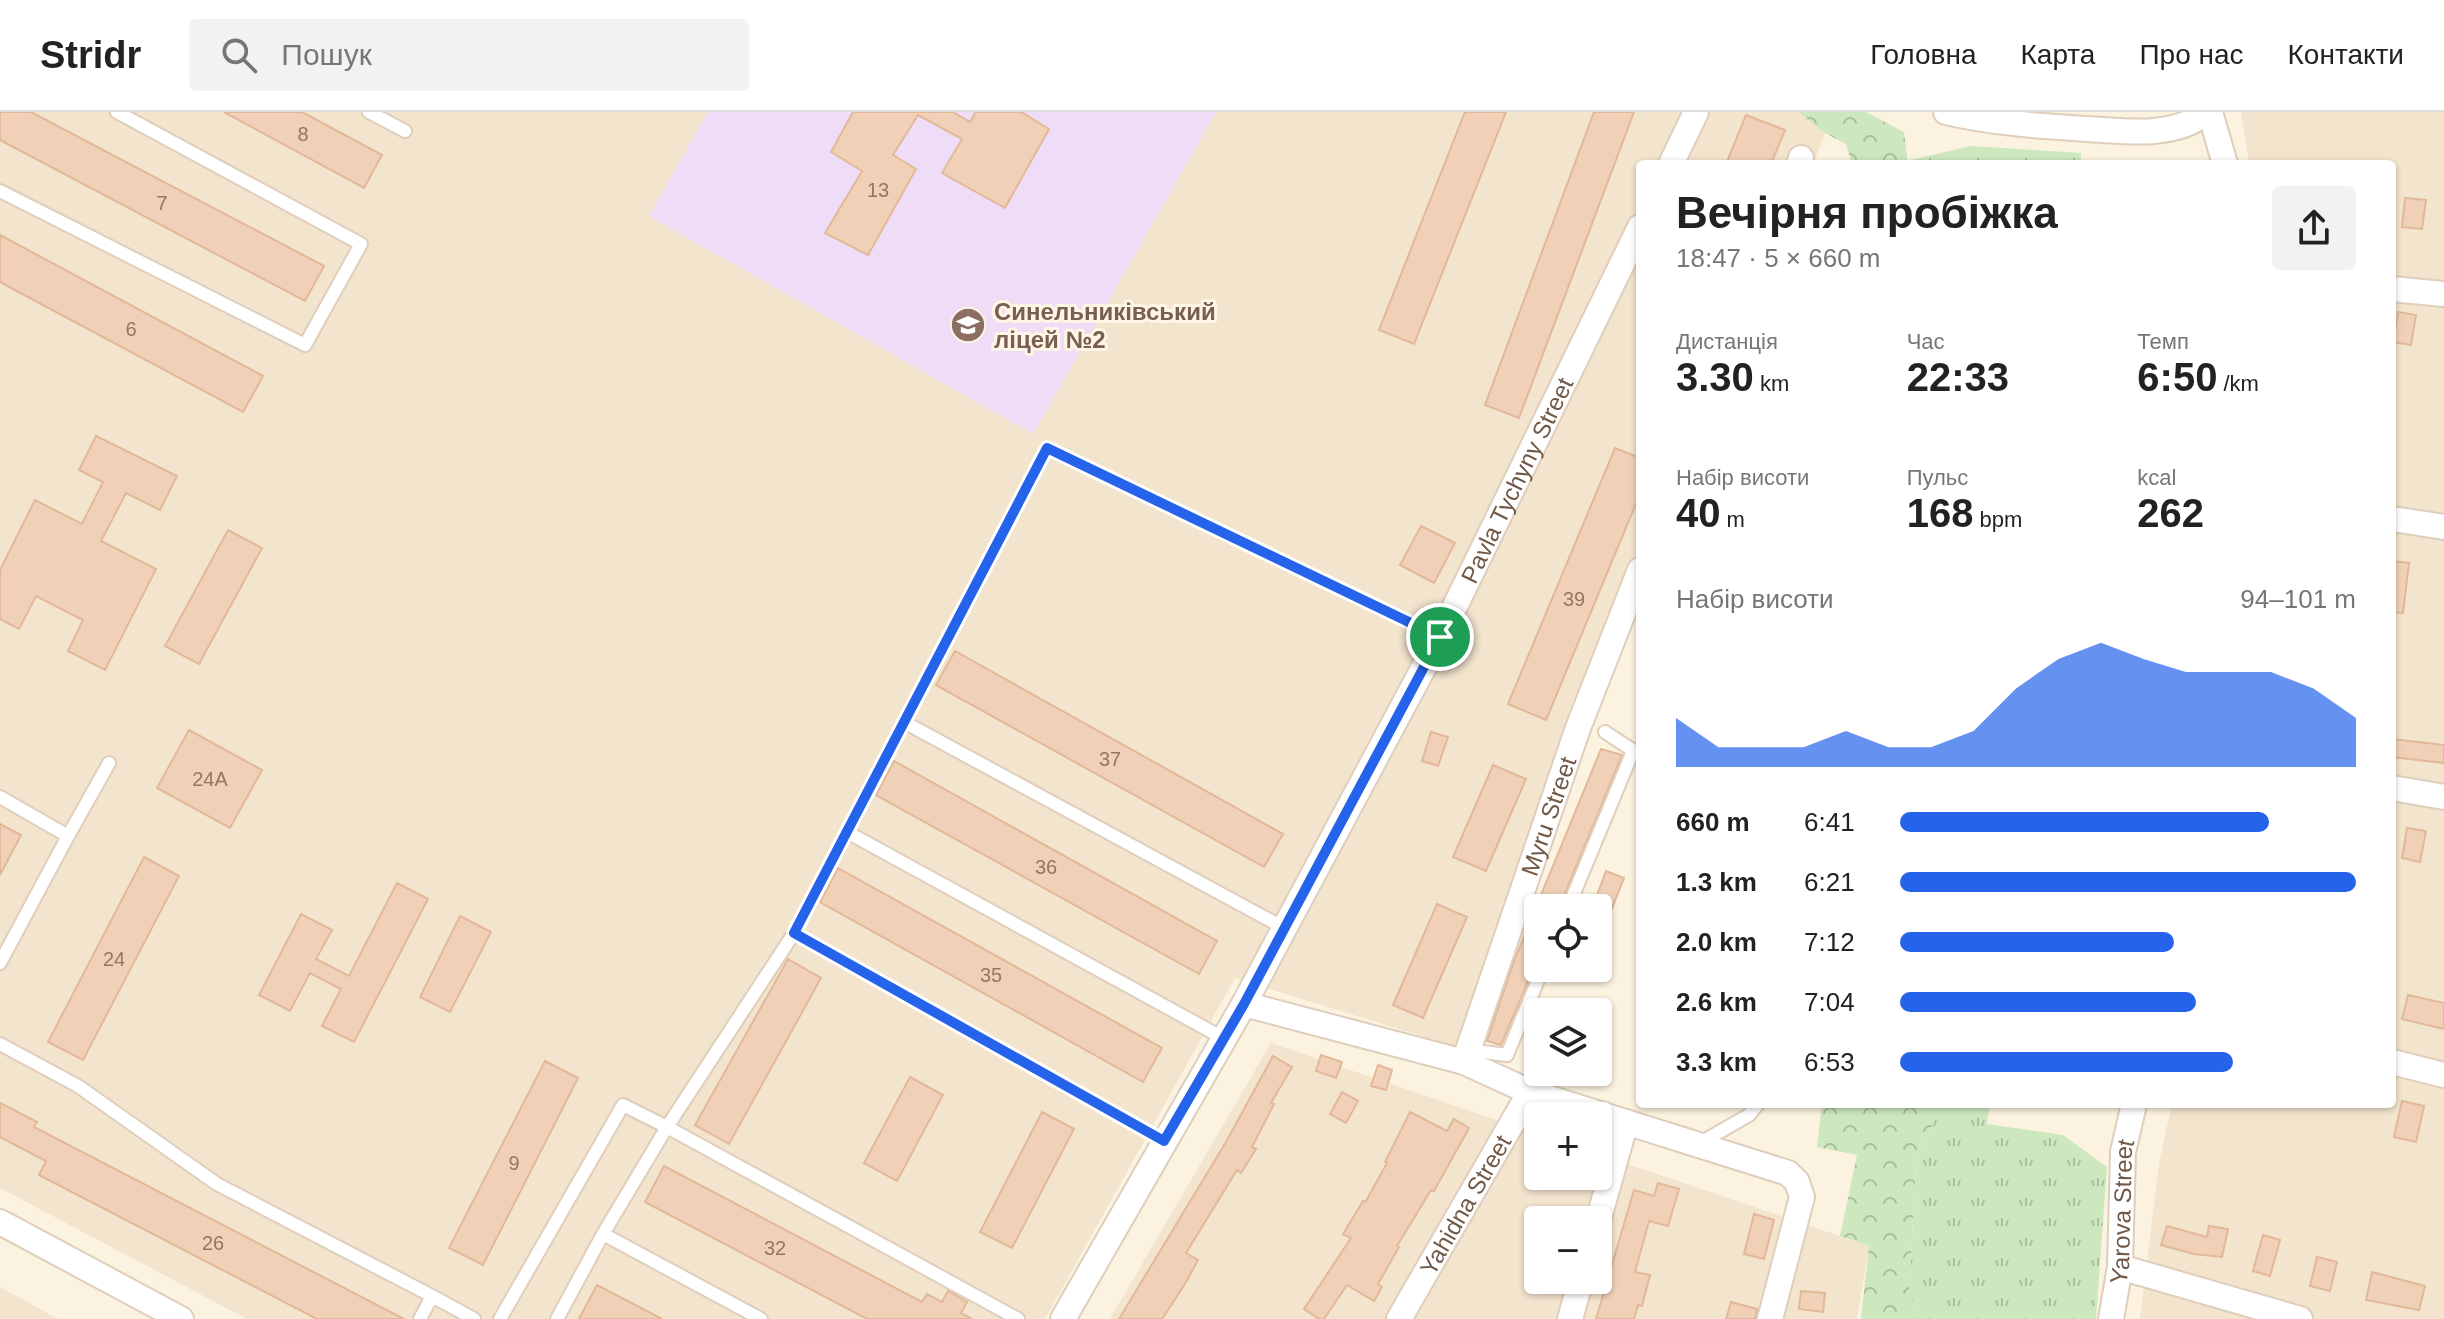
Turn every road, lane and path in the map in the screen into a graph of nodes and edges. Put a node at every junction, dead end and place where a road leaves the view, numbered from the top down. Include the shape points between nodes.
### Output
1 (117, 112) edge
2 (369, 112) edge
3 (1696, 112) edge
4 (1946, 112) edge
5 (2208, 112) edge
6 (405, 131) dead end
7 (1673, 160) edge
8 (2224, 160) edge
9 (0, 191) edge
10 (1636, 235) edge
11 (2396, 289) edge
12 (2444, 294) edge
13 (2396, 520) edge
14 (2444, 527) edge
15 (1636, 580) edge
16 (1440, 637) junction
17 (904, 722) junction
18 (1605, 732) dead end
19 (1636, 753) edge
20 (109, 763) dead end
21 (2396, 789) edge
22 (0, 797) edge
23 (2444, 797) edge
24 (847, 832) junction
25 (68, 836) junction
26 (1574, 894) edge
27 (1284, 928) junction
28 (794, 933) junction
29 (0, 963) edge
30 (1537, 982) edge
31 (1244, 1004) junction
32 (1223, 1038) junction
33 (0, 1044) edge
34 (1466, 1056) junction
35 (2396, 1063) edge
36 (2444, 1075) edge
37 (1530, 1092) junction
38 (1755, 1108) edge
39 (2133, 1108) edge
40 (1626, 1122) junction
41 (667, 1127) junction
42 (1164, 1141) junction
43 (1697, 1145) junction
44 (1602, 1206) edge
45 (0, 1222) edge
46 (603, 1234) junction
47 (2120, 1267) junction
48 (1577, 1294) edge
49 (432, 1296) junction
50 (181, 1319) edge
51 (420, 1319) edge
52 (474, 1319) edge
53 (500, 1319) edge
54 (557, 1319) edge
55 (761, 1319) edge
56 (1018, 1319) edge
57 (1063, 1319) edge
58 (1399, 1319) edge
59 (1570, 1319) edge
60 (1770, 1319) edge
61 (2111, 1319) edge
62 (2300, 1319) edge

1 - 9 lane via 361,244 305,345
2 - 6 lane
3 - 7 street
4 - 5 street via 2135,132 2182,126
5 - 8 street
10 - 16 street, Pavla Tychyny Street
11 - 12 street
13 - 14 street
15 - 34 street, Myru Street via 1578,728
16 - 17 lane via 1047,448
16 - 27 street, Pavla Tychyny Street
17 - 24 lane
17 - 27 lane
18 - 19 lane
19 - 26 lane
20 - 25 lane
21 - 23 street
22 - 25 lane
24 - 28 lane
24 - 32 lane
25 - 29 lane
27 - 31 street, Pavla Tychyny Street
28 - 41 lane
28 - 42 lane
30 - 34 lane via 1507,1055
31 - 32 street, Pavla Tychyny Street
31 - 34 street
32 - 42 street, Pavla Tychyny Street
33 - 49 lane via 78,1086 217,1184
34 - 37 street
35 - 36 street
37 - 40 street
37 - 58 street, Yahidna Street
38 - 43 lane
39 - 47 street, Yarova Street via 2123,1152
40 - 43 street
40 - 44 street
41 - 46 lane
41 - 53 lane via 623,1105
41 - 56 lane
42 - 57 street, Pavla Tychyny Street
43 - 60 street via 1788,1173 1797,1182 1802,1197
45 - 50 street
46 - 54 lane
46 - 55 lane
47 - 61 street, Yarova Street
47 - 62 street
48 - 59 street
49 - 51 lane
49 - 52 lane

